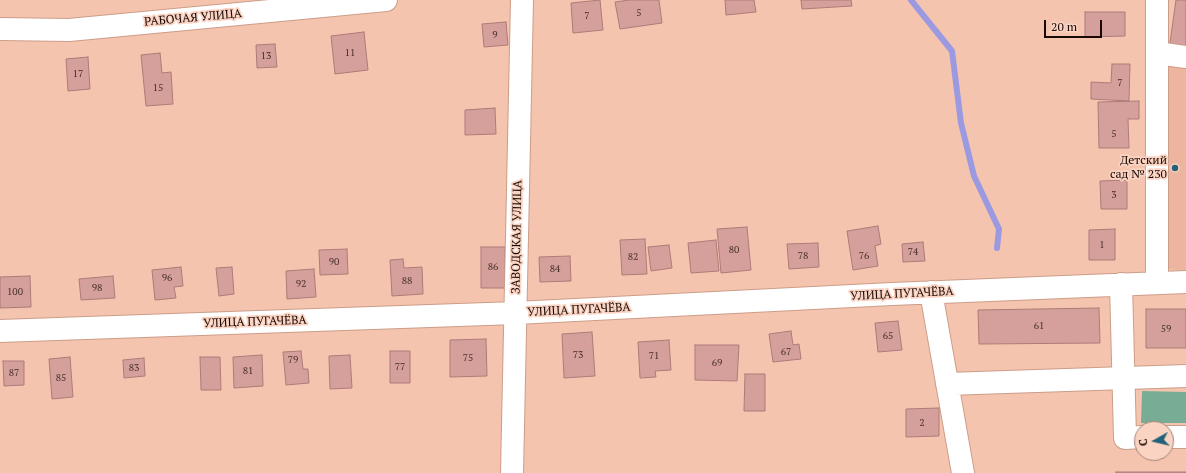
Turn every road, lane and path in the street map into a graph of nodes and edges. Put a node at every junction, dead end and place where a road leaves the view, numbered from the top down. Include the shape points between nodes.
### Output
1 (386, 0) edge
2 (522, 0) edge
3 (1157, 0) edge
4 (0, 29) edge
5 (1157, 53) junction
6 (1186, 57) edge
7 (1186, 282) edge
8 (1157, 283) junction
9 (1121, 284) junction
10 (931, 292) junction
11 (516, 313) junction
12 (0, 331) edge
13 (1186, 376) edge
14 (1124, 378) junction
15 (947, 384) junction
16 (1134, 437) edge
17 (1174, 437) edge
18 (1186, 437) edge
19 (512, 473) edge
20 (962, 473) edge

1 - 4 street, РАБОЧАЯ УЛИЦА via 69,30
2 - 11 street, ЗАВОДСКАЯ УЛИЦА
3 - 5 street
5 - 6 street
5 - 8 street
7 - 8 street, УЛИЦА ПУГАЧЁВА
8 - 9 street, УЛИЦА ПУГАЧЁВА
9 - 10 street, УЛИЦА ПУГАЧЁВА
9 - 14 street
10 - 11 street, УЛИЦА ПУГАЧЁВА
10 - 15 street
11 - 12 street, УЛИЦА ПУГАЧЁВА
11 - 19 street, ЗАВОДСКАЯ УЛИЦА
13 - 14 street
14 - 15 street
14 - 16 street via 1125,438
15 - 20 street
17 - 18 street

